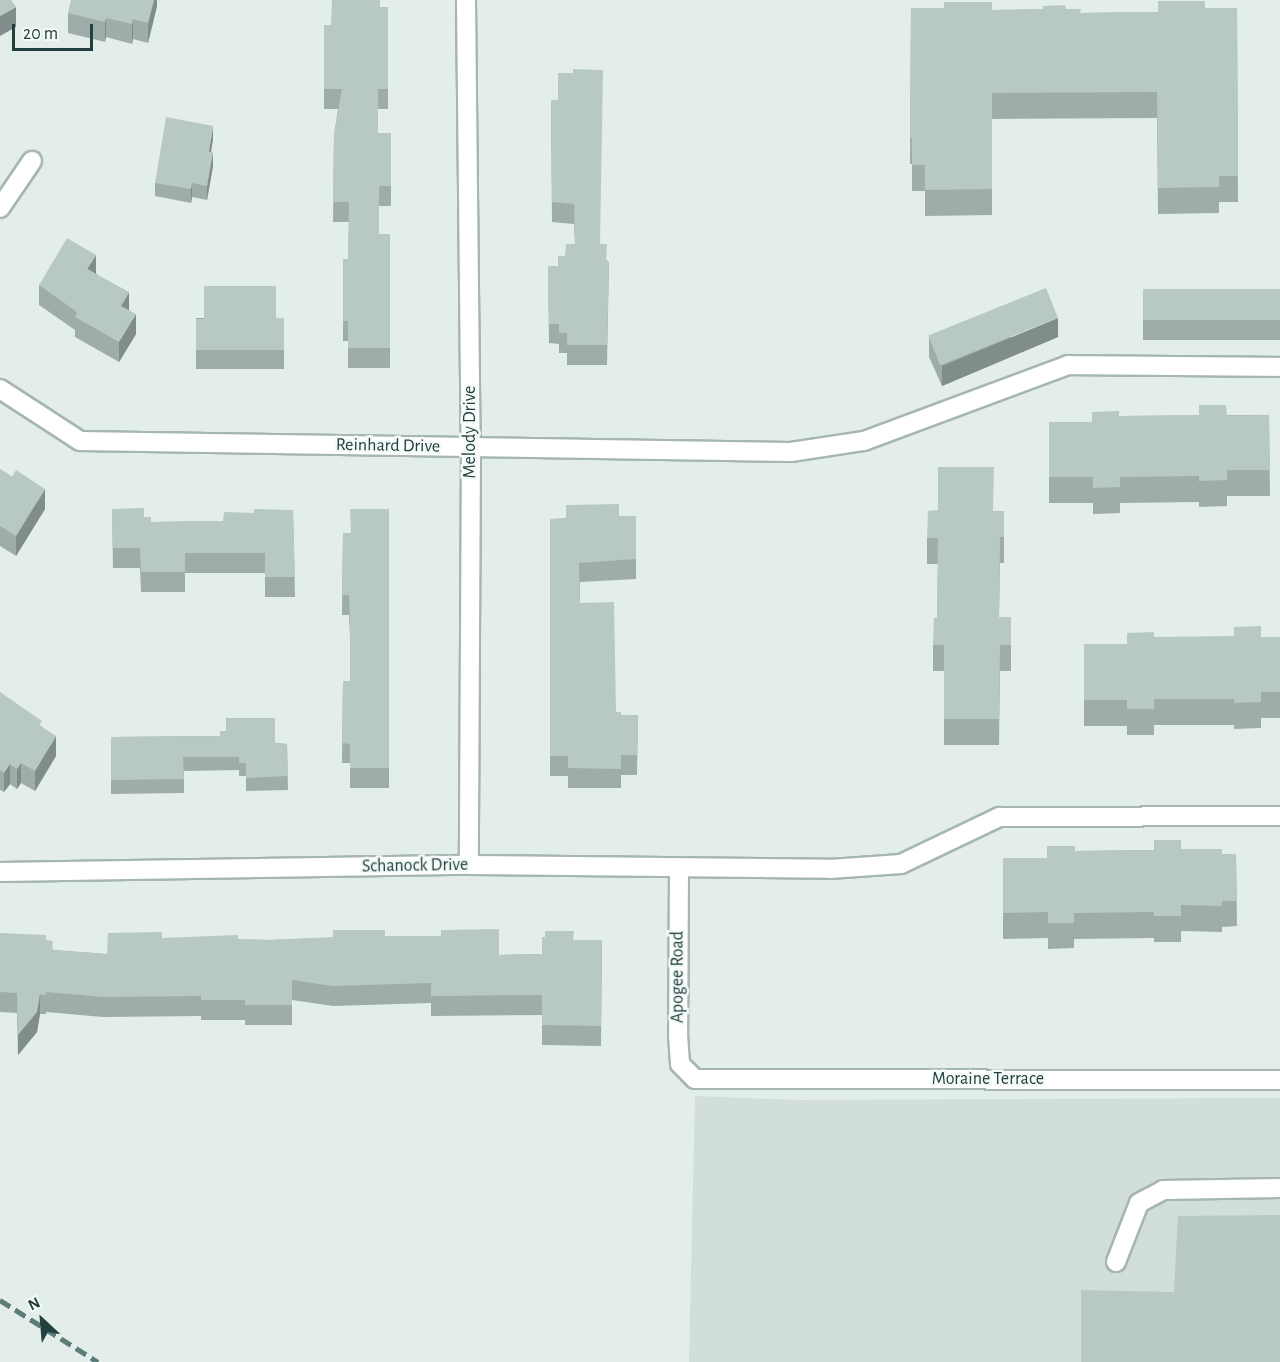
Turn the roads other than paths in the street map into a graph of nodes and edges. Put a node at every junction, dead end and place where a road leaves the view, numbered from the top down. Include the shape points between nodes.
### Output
1 (466, 0) edge
2 (32, 161) dead end
3 (0, 208) edge
4 (1280, 367) edge
5 (0, 389) edge
6 (471, 447) junction
7 (1280, 816) edge
8 (469, 865) junction
9 (679, 869) junction
10 (0, 872) edge
11 (695, 1079) joint
12 (1280, 1080) edge
13 (1280, 1188) edge
14 (1116, 1262) dead end

1 - 6 street, Melody Drive
2 - 3 street
4 - 6 street, Reinhard Drive via 1068,366 864,441 791,452
5 - 6 street, Reinhard Drive via 80,441
6 - 8 street, Melody Drive
7 - 9 street, Schanock Drive via 999,817 901,864 830,869
8 - 9 street, Schanock Drive
8 - 10 street, Schanock Drive
9 - 11 street, Apogee Road via 676,989 680,1064
11 - 12 street, Moraine Terrace
13 - 14 street via 1163,1190 1139,1203

